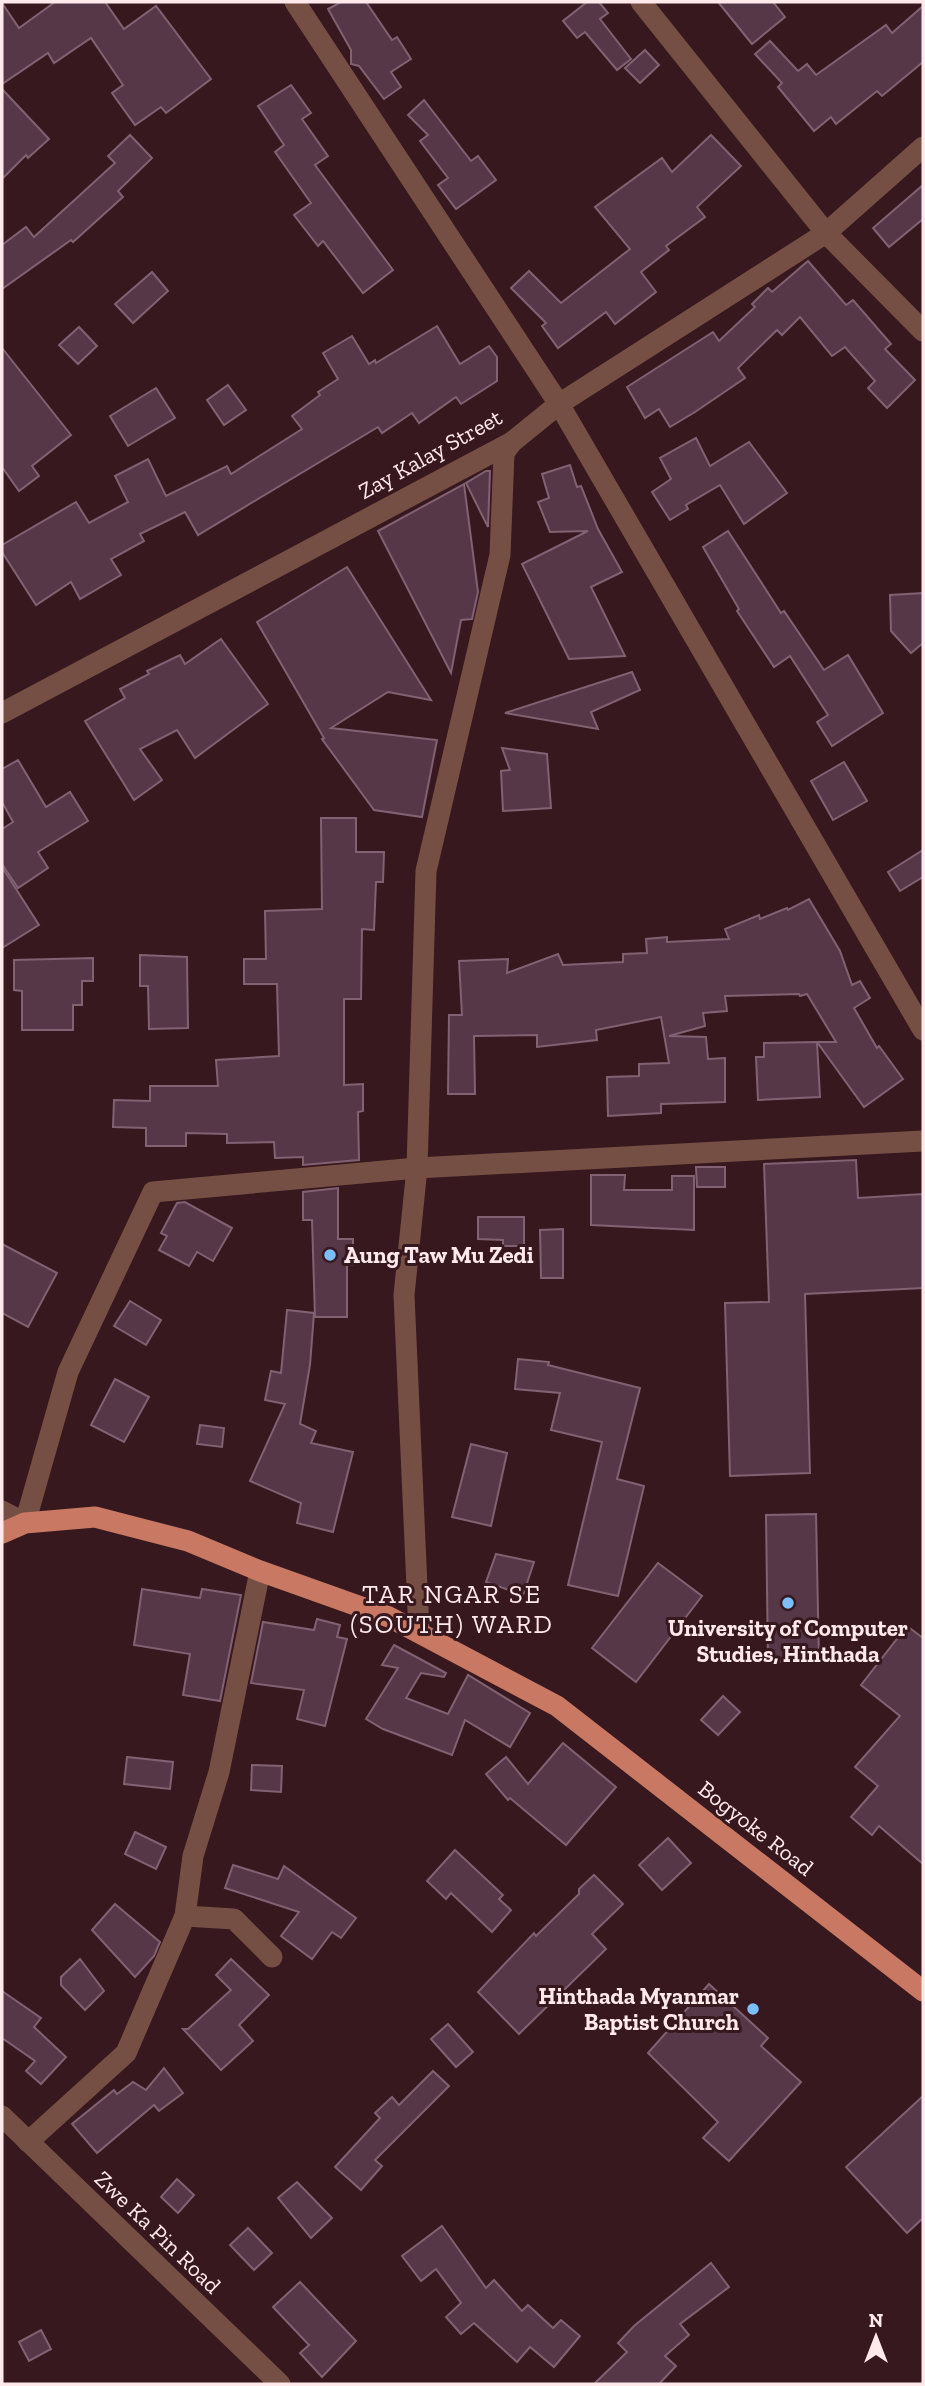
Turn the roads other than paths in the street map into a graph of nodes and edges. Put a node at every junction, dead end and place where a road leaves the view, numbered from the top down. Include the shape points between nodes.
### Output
1 (295, 2) edge
2 (641, 2) edge
3 (923, 147) edge
4 (826, 233) junction
5 (923, 331) edge
6 (559, 404) junction
7 (512, 442) junction
8 (2, 713) edge
9 (923, 1030) edge
10 (923, 1142) edge
11 (417, 1168) junction
12 (2, 1511) edge
13 (25, 1523) junction
14 (2, 1533) edge
15 (260, 1571) junction
16 (419, 1632) junction
17 (185, 1916) junction
18 (272, 1956) dead end
19 (923, 1991) edge
20 (2, 2116) edge
21 (28, 2142) junction
22 (280, 2384) edge

1 - 6 street
2 - 4 street
3 - 4 street, Zay Kalay Street
4 - 5 street
4 - 6 street, Zay Kalay Street
6 - 7 street, Zay Kalay Street
6 - 9 street
7 - 8 street, Zay Kalay Street
7 - 11 street via 504,453 500,555 426,871
10 - 11 street
11 - 13 street via 153,1192 68,1372
11 - 16 street via 404,1296
12 - 13 street
13 - 14 main road, Bogyoke Road
13 - 15 main road, Bogyoke Road via 95,1517 188,1541
15 - 16 main road, Bogyoke Road
15 - 17 street via 219,1772 193,1856
16 - 19 main road, Bogyoke Road via 557,1706
17 - 18 street via 234,1919
17 - 21 street via 125,2053
20 - 21 street, Zwe Ka Pin Road
21 - 22 street, Zwe Ka Pin Road

